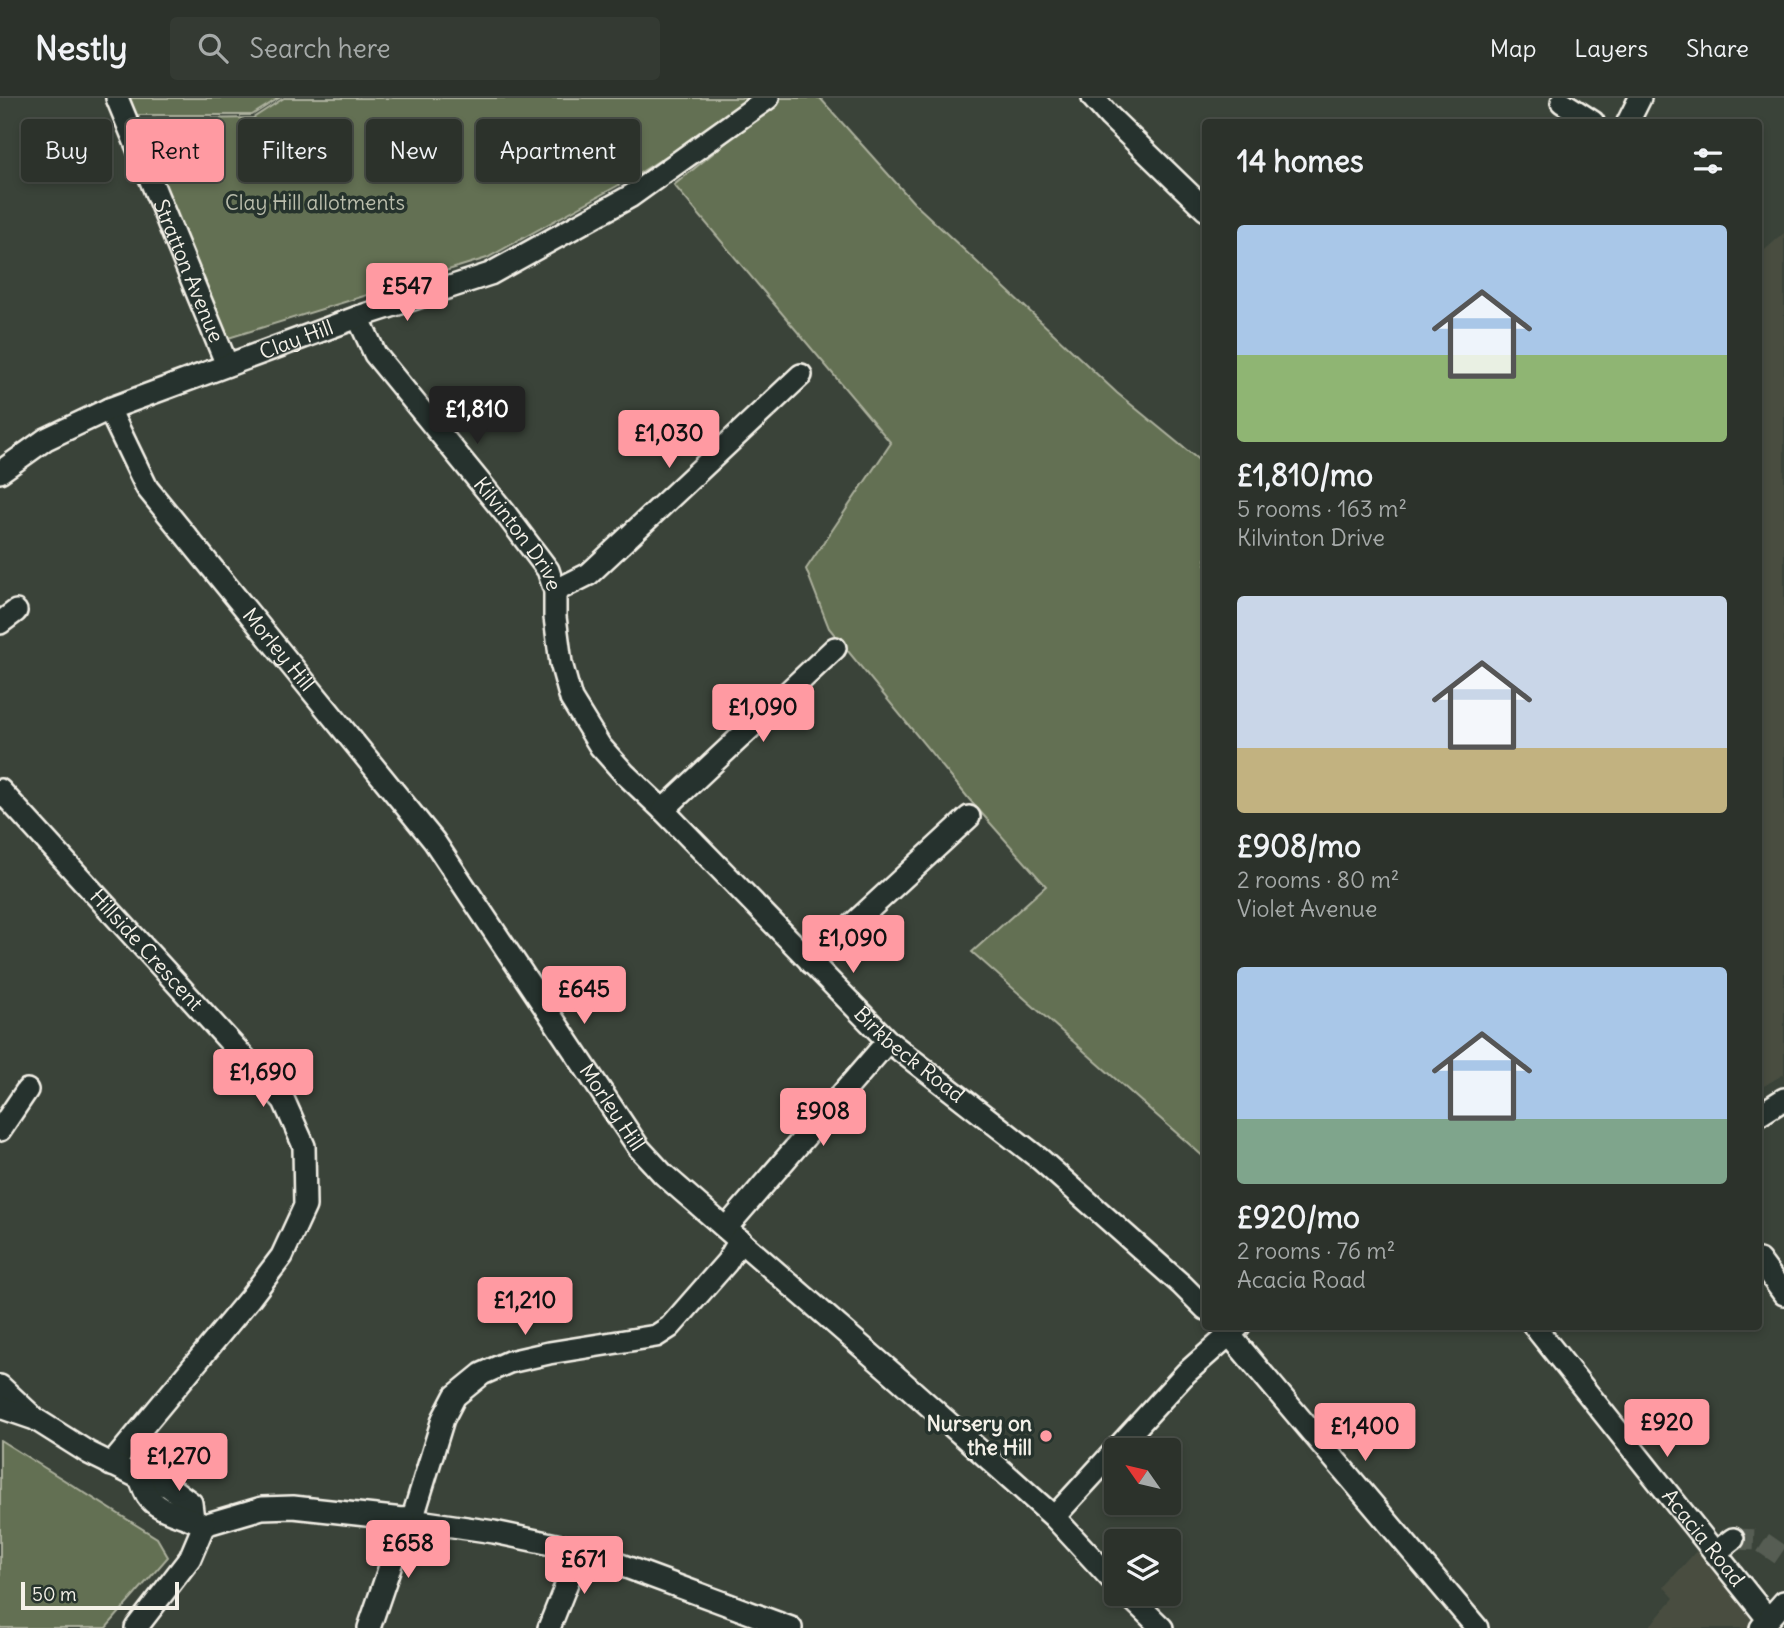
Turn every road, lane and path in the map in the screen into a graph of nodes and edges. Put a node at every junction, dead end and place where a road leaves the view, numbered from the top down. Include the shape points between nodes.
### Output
1 (117, 98) edge
2 (768, 98) edge
3 (1093, 98) edge
4 (1640, 98) edge
5 (1562, 102) dead end
6 (1588, 119) edge
7 (1630, 119) edge
8 (1202, 206) edge
9 (358, 317) junction
10 (227, 365) junction
11 (801, 375) dead end
12 (109, 409) junction
13 (0, 472) edge
14 (555, 592) junction
15 (835, 648) dead end
16 (0, 790) edge
17 (663, 810) junction
18 (969, 817) dead end
19 (811, 963) junction
20 (888, 1041) junction
21 (27, 1090) dead end
22 (1784, 1099) edge
23 (1762, 1113) edge
24 (0, 1130) edge
25 (733, 1234) junction
26 (1762, 1264) edge
27 (1784, 1294) edge
28 (1202, 1305) edge
29 (1230, 1330) edge
30 (1232, 1330) edge
31 (1537, 1330) edge
32 (0, 1386) edge
33 (0, 1407) edge
34 (35, 1419) junction
35 (111, 1465) junction
36 (143, 1487) junction
37 (1054, 1517) junction
38 (408, 1519) junction
39 (198, 1522) junction
40 (1733, 1539) dead end
41 (580, 1550) junction
42 (1715, 1553) junction
43 (1104, 1571) edge
44 (1784, 1602) edge
45 (1139, 1606) edge
46 (758, 1622) edge
47 (1764, 1623) edge
48 (136, 1628) edge
49 (369, 1628) edge
50 (549, 1628) edge
51 (791, 1628) edge
52 (1162, 1628) edge
53 (1477, 1628) edge

1 - 10 street, Stratton Avenue
2 - 9 street, Clay Hill via 631,196 489,274
3 - 8 street
4 - 7 street
5 - 6 street
9 - 10 street, Clay Hill
9 - 14 street, Kilvinton Drive via 375,354 505,513 548,570
10 - 12 street, Clay Hill
11 - 14 street, Kilvinton Drive via 589,574
12 - 13 street, Clay Hill via 46,439
12 - 25 street, Morley Hill via 146,488 434,841 639,1148
14 - 17 street, Birkbeck Road via 561,663 571,699 600,746
15 - 17 street
16 - 35 street, Hillside Crescent via 284,1101 304,1146 305,1206 282,1256
17 - 19 street, Birkbeck Road
18 - 19 street
19 - 20 street, Birkbeck Road
20 - 25 street
20 - 28 street, Birkbeck Road via 1041,1160
21 - 24 street
22 - 23 street
25 - 37 street, Morley Hill
25 - 38 street via 727,1262 670,1327 656,1336 509,1362 482,1374 455,1396
26 - 27 street
29 - 37 street
30 - 53 street
31 - 42 street, Acacia Road
32 - 34 street
33 - 34 street
34 - 35 street
35 - 36 street
36 - 39 street via 152,1501
36 - 39 street via 168,1486 191,1503
37 - 43 street, Morley Hill
38 - 39 street via 293,1507 262,1508
38 - 41 street
38 - 49 street
39 - 48 street via 190,1558
40 - 42 street
41 - 46 street
41 - 50 street
42 - 47 street, Acacia Road
44 - 47 street
45 - 52 street
46 - 51 street

